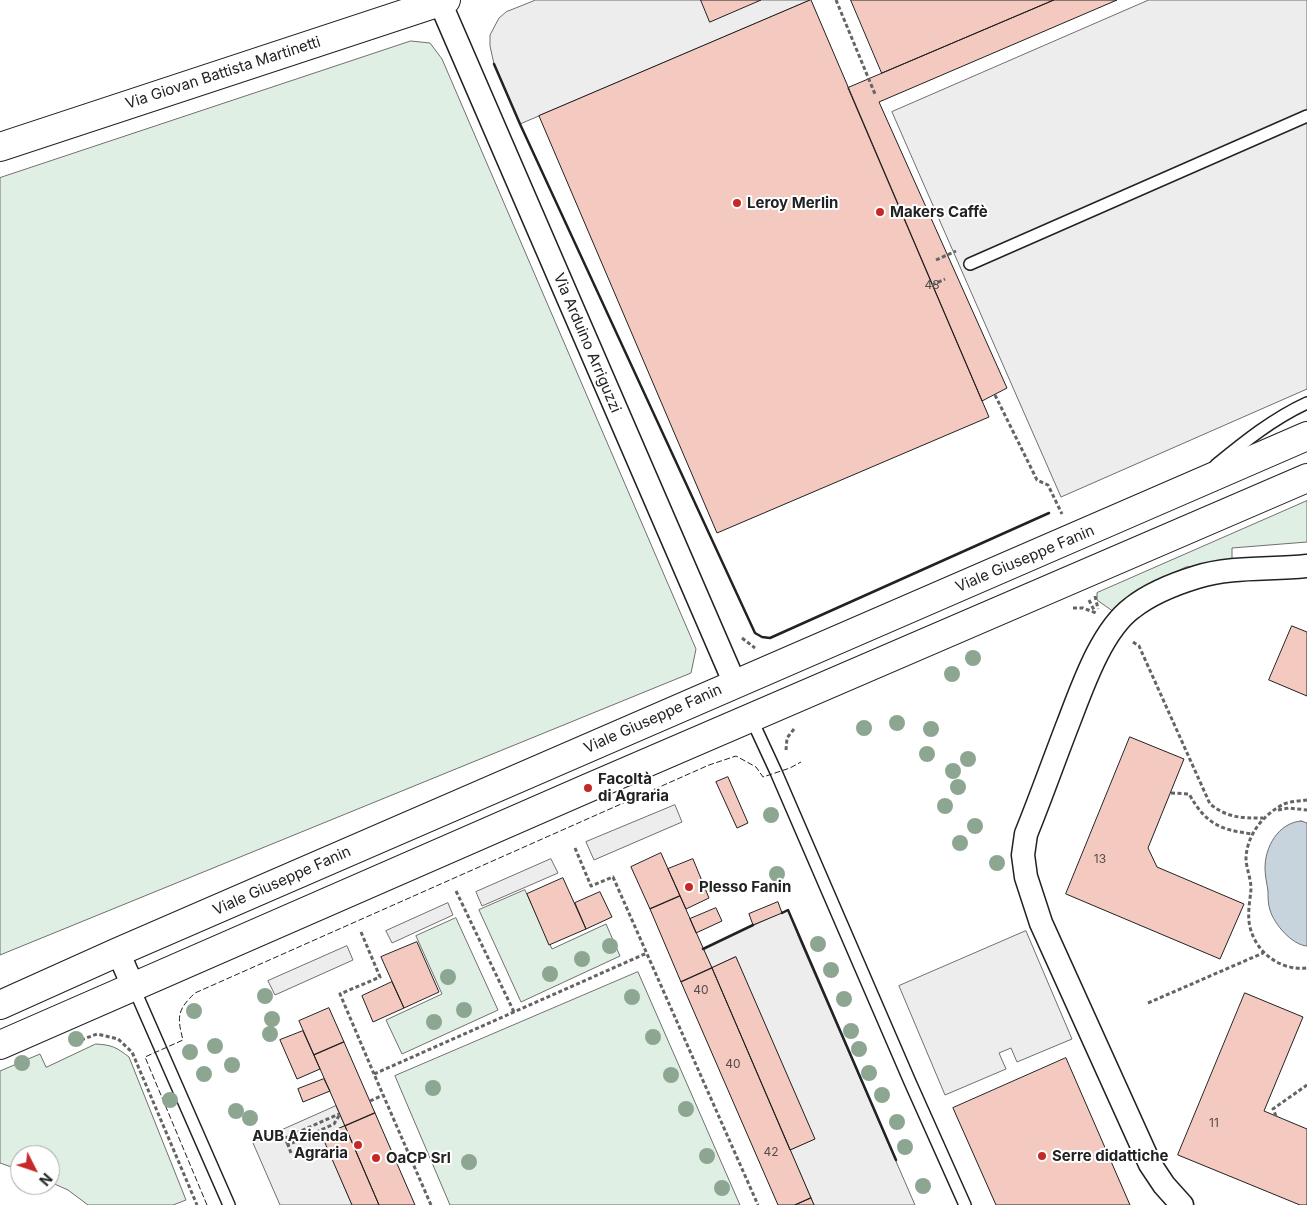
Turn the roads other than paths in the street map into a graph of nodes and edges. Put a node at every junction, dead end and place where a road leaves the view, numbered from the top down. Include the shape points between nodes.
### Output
1 (443, 1) edge
2 (1307, 116) edge
3 (0, 147) edge
4 (970, 264) dead end
5 (1307, 403) edge
6 (1307, 436) edge
7 (1307, 478) edge
8 (1188, 487) junction
9 (1307, 566) edge
10 (735, 684) junction
11 (751, 718) junction
12 (118, 952) junction
13 (133, 986) junction
14 (0, 1005) edge
15 (0, 1046) edge
16 (229, 1205) edge
17 (965, 1205) edge
18 (1182, 1205) edge

1 - 3 main road, Via Giovan Battista Martinetti
1 - 10 street, Via Arduino Arriguzzi
2 - 4 lane
5 - 8 lane via 1246,441
6 - 8 main road, Viale Giuseppe Fanin
7 - 11 main road
8 - 10 main road, Viale Giuseppe Fanin
9 - 18 street via 1199,576 1162,590 1106,622 1100,650 1084,682 1026,834 1023,855 1026,877 1041,923 1150,1164
10 - 12 main road, Viale Giuseppe Fanin
11 - 13 main road
11 - 17 lane
12 - 13 street
12 - 14 main road, Viale Giuseppe Fanin
13 - 15 main road
13 - 16 lane

